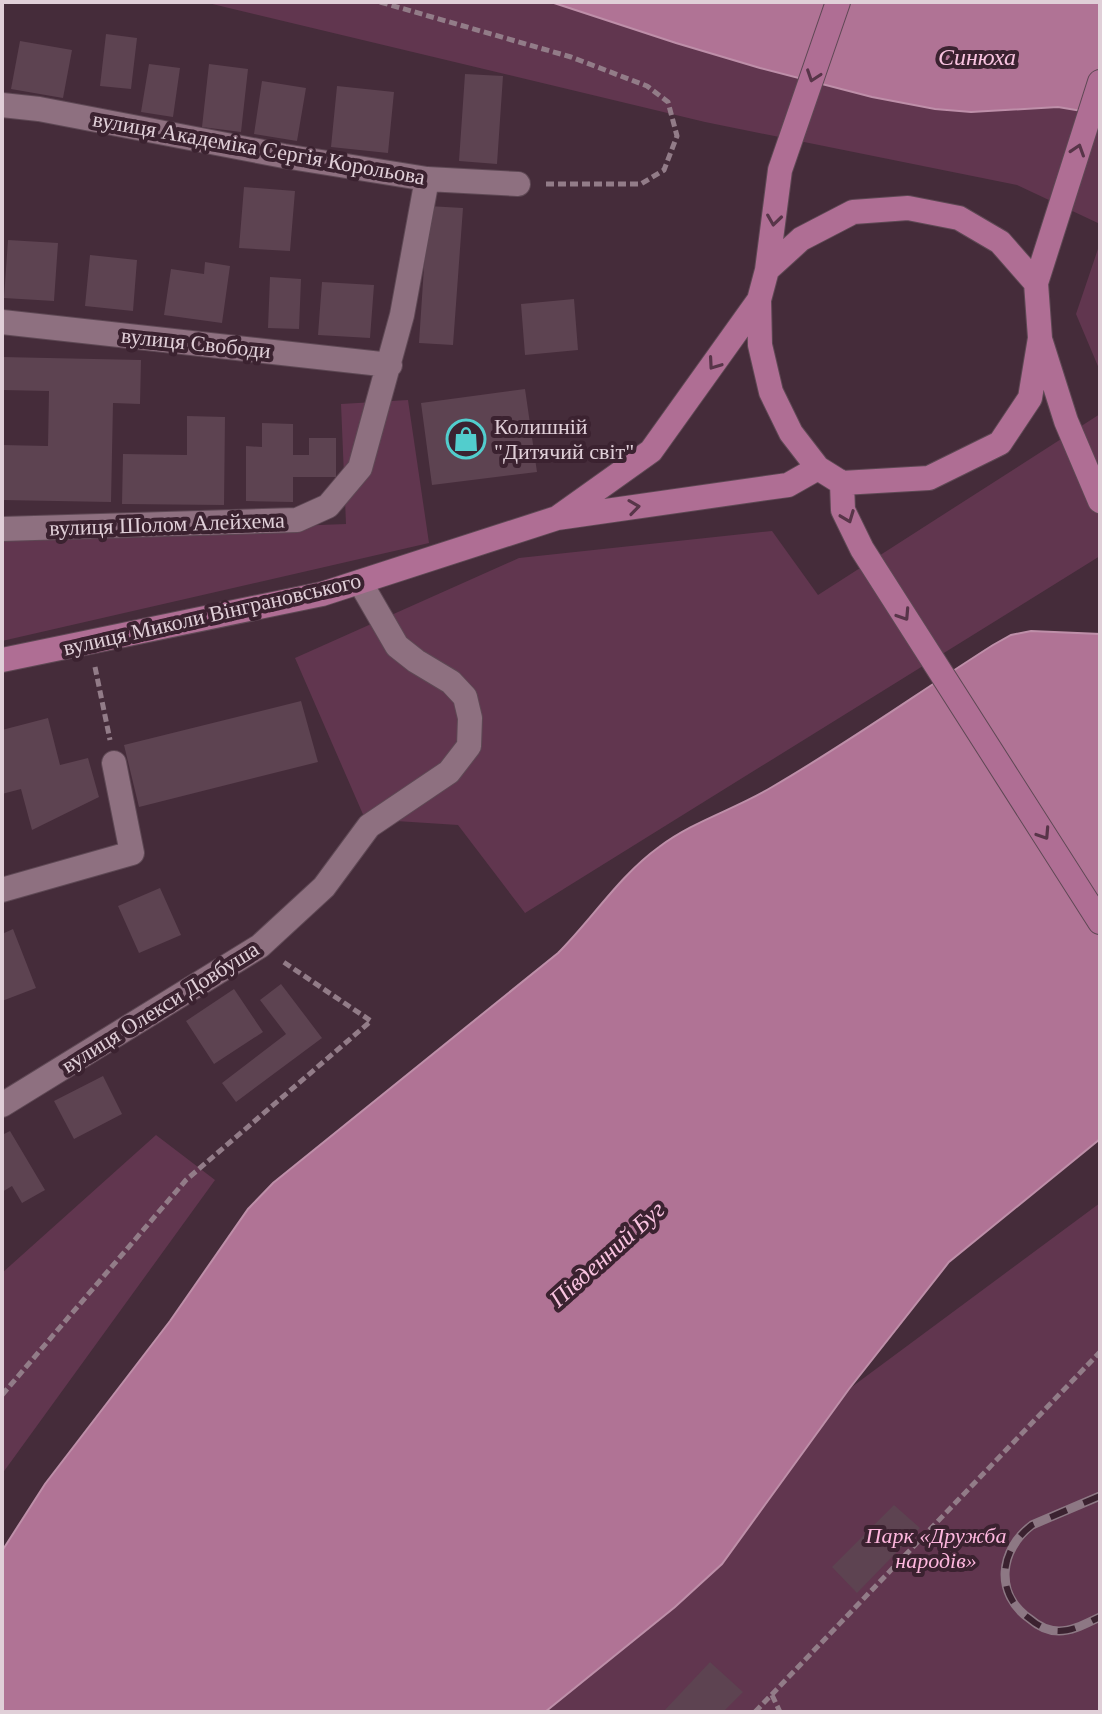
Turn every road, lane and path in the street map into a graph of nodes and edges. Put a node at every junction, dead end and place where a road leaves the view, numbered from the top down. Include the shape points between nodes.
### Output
1 (380, 2) edge
2 (838, 2) edge
3 (1100, 82) edge
4 (2, 105) edge
5 (427, 179) junction
6 (518, 184) joint
7 (767, 270) junction
8 (1036, 283) junction
9 (759, 300) junction
10 (2, 322) edge
11 (1040, 338) junction
12 (390, 365) junction
13 (818, 468) junction
14 (842, 483) junction
15 (1100, 501) edge
16 (557, 518) junction
17 (2, 529) edge
18 (360, 582) junction
19 (90, 643) junction
20 (2, 660) edge
21 (114, 763) joint
22 (2, 890) edge
23 (1100, 922) edge
24 (260, 946) junction
25 (2, 1105) edge
26 (1100, 1352) edge
27 (2, 1395) edge
28 (772, 1695) junction
29 (755, 1712) edge
30 (780, 1712) edge

1 - 6 path via 571,57 647,86 668,102 677,136 664,170 641,184
2 -> 7 main road via 780,170
8 -> 3 main road
4 - 5 street, вулиця Академіка Сергія Корольова
5 - 6 street, вулиця Академіка Сергія Корольова
5 - 12 street
7 - 8 main road via 801,239 853,212 908,208 959,218 1000,242
7 - 9 main road
8 - 11 main road
9 - 13 main road via 760,345 771,392 791,433
9 -> 16 main road, вулиця Миколи Вінграновського via 651,451
10 - 12 street, вулиця Свободи
11 - 14 main road via 1030,398 1000,443 929,478
11 - 15 main road via 1066,421
12 - 17 street, вулиця Шолом Алейхема via 360,468 328,506 297,520
13 - 14 main road
16 -> 13 main road, вулиця Миколи Вінграновського via 788,485
14 -> 23 main road via 843,510 862,549
16 - 18 main road, вулиця Миколи Вінграновського
18 - 19 main road, вулиця Миколи Вінграновського
18 - 24 street, вулиця Олекси Довбуша via 397,646 465,697 469,746 449,772 369,826 324,887
19 - 20 main road, вулиця Миколи Вінграновського
19 - 21 path
21 - 22 street via 132,853
24 - 25 street, вулиця Олекси Довбуша
24 - 27 path via 371,1021 186,1180
26 - 28 path
28 - 29 path
28 - 30 path

